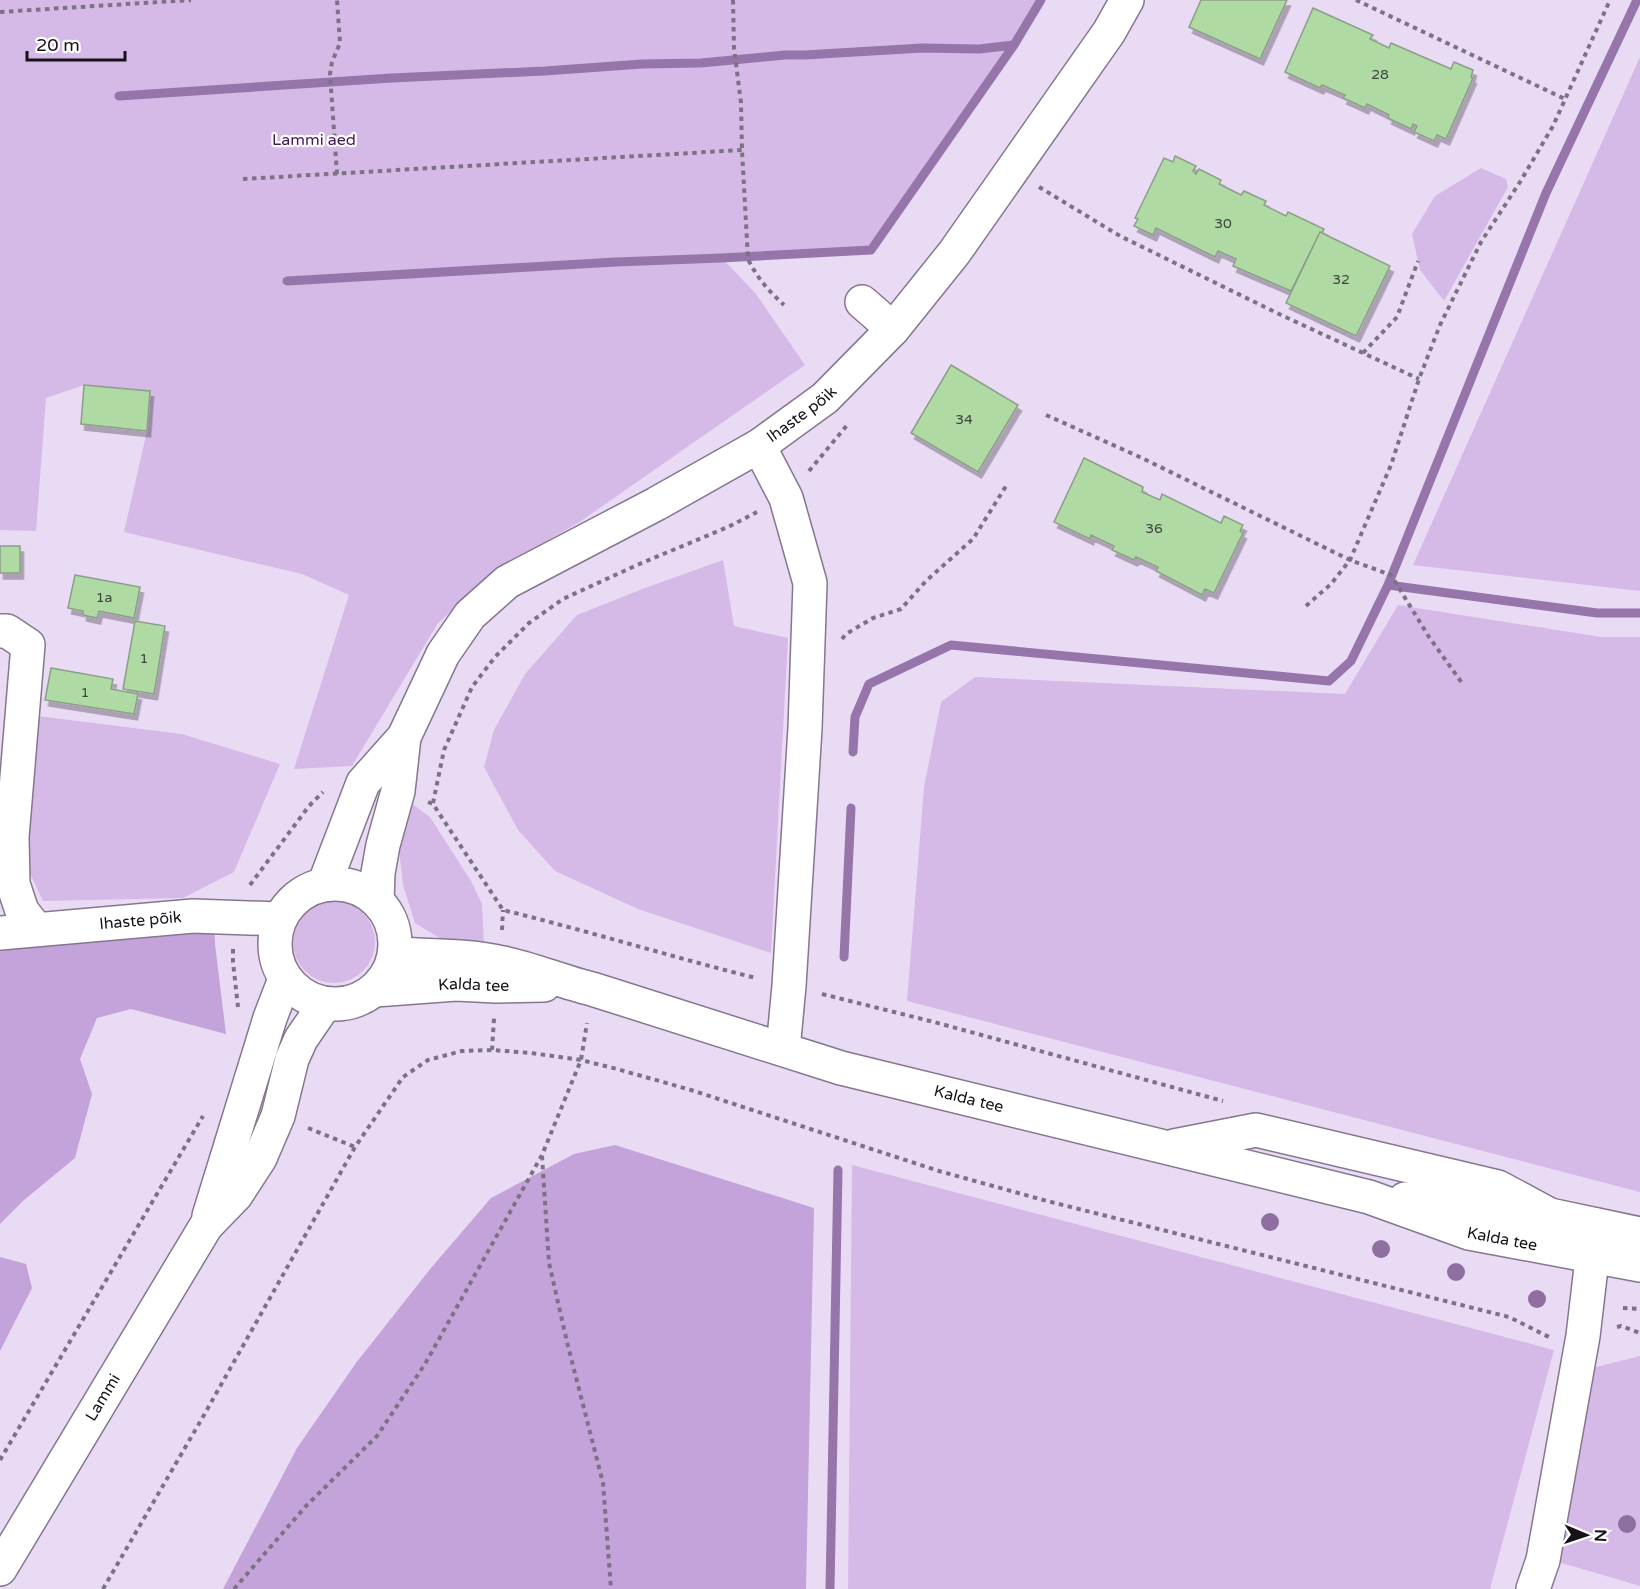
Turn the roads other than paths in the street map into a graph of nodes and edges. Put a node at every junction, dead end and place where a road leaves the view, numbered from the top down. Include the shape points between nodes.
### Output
1 (1126, 0) edge
2 (862, 302) dead end
3 (893, 329) junction
4 (759, 446) junction
5 (0, 631) edge
6 (11, 706) edge
7 (404, 737) junction
8 (324, 885) junction
9 (377, 901) junction
10 (280, 919) junction
11 (36, 929) junction
12 (0, 933) edge
13 (395, 954) junction
14 (285, 979) junction
15 (582, 987) junction
16 (375, 990) junction
17 (325, 1004) junction
18 (783, 1048) junction
19 (1163, 1148) junction
20 (1369, 1197) junction
21 (1550, 1215) junction
22 (206, 1226) junction
23 (1640, 1234) edge
24 (1593, 1253) junction
25 (1640, 1265) edge
26 (1631, 1297) edge
27 (0, 1569) edge
28 (1533, 1589) edge

1 - 3 street, Ihaste põik via 1109,32 954,253
2 - 3 street
3 - 4 street, Ihaste põik via 825,398
4 - 7 street, Ihaste põik via 507,582 470,615 443,654
4 - 18 street via 786,498 810,583 804,740
5 - 6 street via 7,631 28,645
6 - 11 street via 14,884 22,911
7 - 8 street, Ihaste põik via 363,783
7 - 9 street, Ihaste põik via 398,791 378,873
8 - 9 street via 360,888
8 - 10 street via 291,902
9 - 13 street via 395,933
10 - 11 street, Ihaste põik via 193,916
10 - 14 street via 274,939 276,960
11 - 12 street, Ihaste põik
13 - 15 street, Kalda tee via 500,962
13 - 16 street via 388,974
14 - 17 street via 299,993
14 - 22 street, Lammi
15 - 16 street, Kalda tee via 456,984
15 - 18 street, Kalda tee
16 - 17 street via 358,1001
17 - 22 street, Lammi via 292,1059 278,1116 260,1158 236,1195
18 - 19 street, Kalda tee via 842,1068
19 - 20 street, Kalda tee
19 - 21 street via 1256,1130 1497,1187
20 - 21 street, Kalda tee via 1472,1202
20 - 24 street, Kalda tee via 1469,1233
21 - 24 street, Kalda tee
22 - 27 street, Lammi
23 - 24 street, Kalda tee
24 - 25 street, Kalda tee
24 - 26 street
24 - 28 street via 1583,1336 1543,1560

